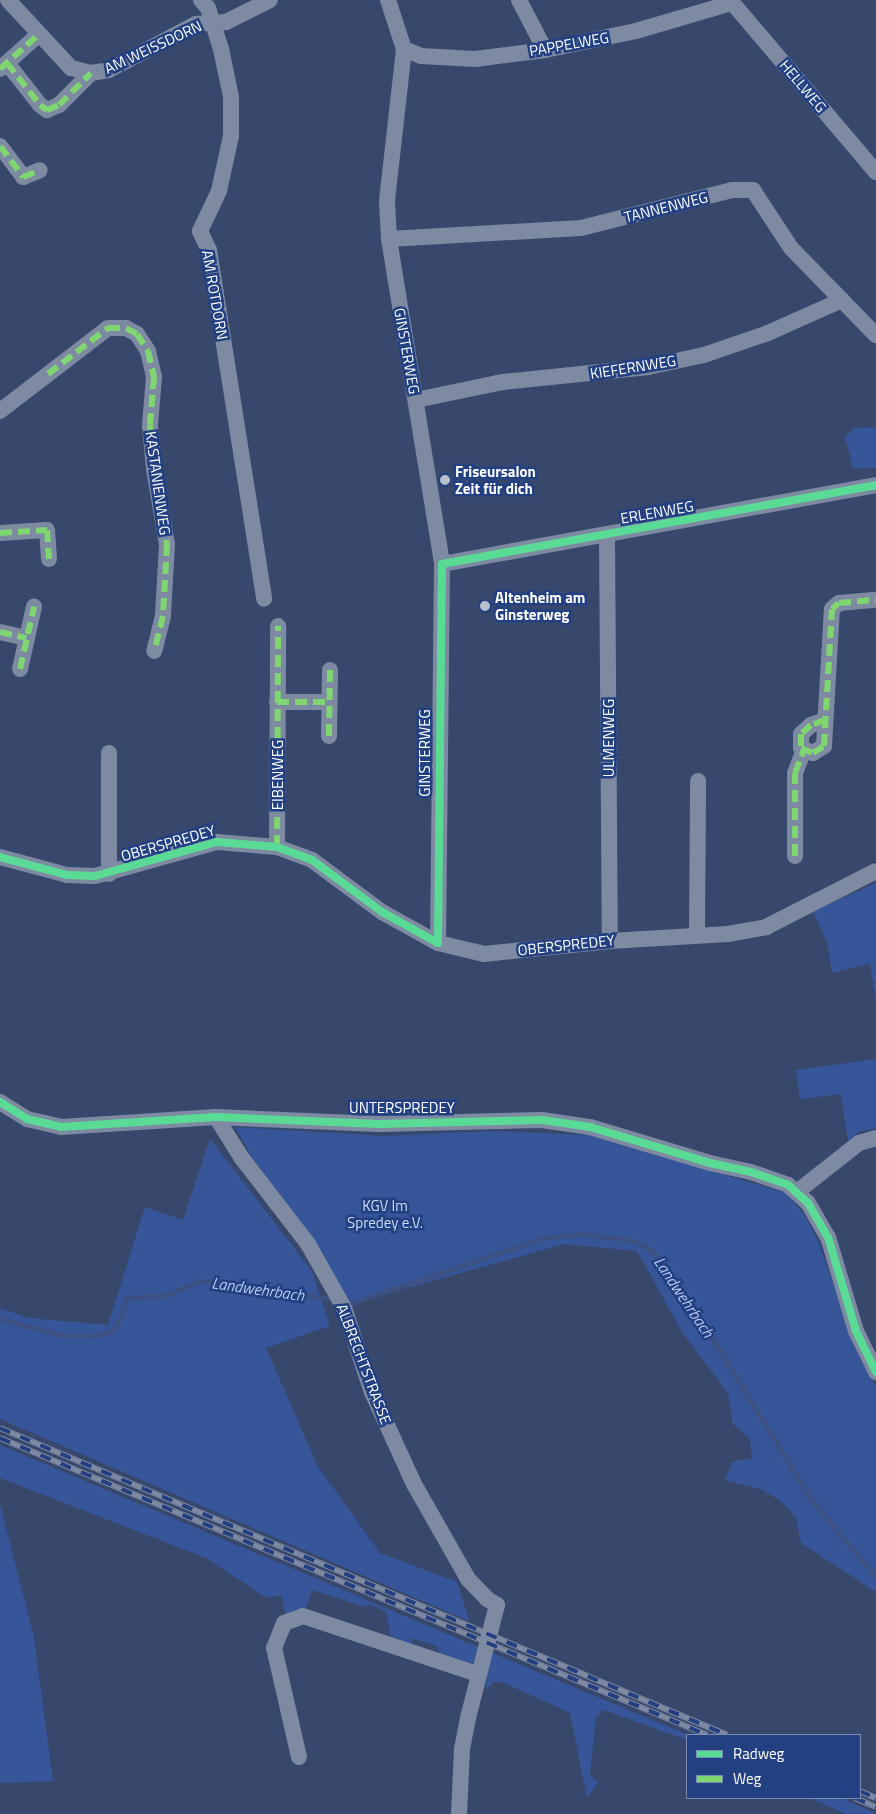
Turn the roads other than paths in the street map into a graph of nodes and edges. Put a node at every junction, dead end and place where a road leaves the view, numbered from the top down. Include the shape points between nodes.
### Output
1 (8, 0) edge
2 (202, 0) edge
3 (270, 0) edge
4 (388, 0) edge
5 (519, 0) edge
6 (731, 2) edge
7 (211, 21) junction
8 (38, 35) junction
9 (404, 49) junction
10 (545, 50) junction
11 (3, 66) edge
12 (91, 73) junction
13 (0, 146) edge
14 (40, 170) dead end
15 (876, 172) edge
16 (389, 239) junction
17 (842, 300) junction
18 (876, 335) edge
19 (416, 400) junction
20 (0, 411) edge
21 (876, 485) edge
22 (0, 533) edge
23 (607, 534) junction
24 (49, 558) dead end
25 (442, 564) junction
26 (264, 599) dead end
27 (876, 600) edge
28 (34, 607) dead end
29 (278, 626) dead end
30 (0, 632) edge
31 (26, 638) junction
32 (154, 651) dead end
33 (20, 669) dead end
34 (330, 670) dead end
35 (277, 702) junction
36 (329, 702) junction
37 (329, 736) dead end
38 (109, 753) dead end
39 (698, 782) dead end
40 (277, 847) junction
41 (0, 856) edge
42 (795, 856) dead end
43 (876, 871) edge
44 (109, 874) junction
45 (697, 935) junction
46 (610, 941) junction
47 (438, 943) junction
48 (0, 1102) edge
49 (216, 1117) junction
50 (876, 1138) edge
51 (798, 1191) junction
52 (876, 1372) edge
53 (477, 1674) junction
54 (299, 1756) dead end
55 (459, 1814) edge

1 - 8 street, AM WEISSDORN
2 - 7 street, AM ROTDORN
3 - 7 street, AM WEISSDORN via 226,22
4 - 9 street, GINSTERWEG
5 - 10 street
6 - 10 street, PAPPELWEG via 636,32
6 - 15 street, HELLWEG
7 - 12 street, AM WEISSDORN via 196,24 109,70
7 - 26 street, AM ROTDORN via 231,97 231,136 219,190 200,231 209,250
8 - 11 street, AM WEISSDORN
8 - 12 street, AM WEISSDORN via 72,68
9 - 10 street, PAPPELWEG via 421,56 475,59
9 - 16 street, GINSTERWEG via 388,193
11 - 12 street, AM WEISSDORN via 47,110 59,105
13 - 14 street via 24,177
16 - 17 street, TANNENWEG via 581,228 732,190 753,190 791,248
16 - 19 street, GINSTERWEG
17 - 18 street, TANNENWEG
17 - 19 street, KIEFERNWEG via 768,333 704,355 648,366 503,382
19 - 25 street, GINSTERWEG
20 - 32 street, KASTANIENWEG via 108,328 126,328 141,340 148,351 154,377 150,425 167,544 165,598
21 - 23 street, ERLENWEG
22 - 24 street via 47,530
23 - 25 street, ERLENWEG
23 - 46 street, ULMENWEG
25 - 47 street, GINSTERWEG
27 - 42 street via 839,603 832,609 824,746 813,753 804,749 795,773
28 - 31 street
29 - 35 street, EIBENWEG
30 - 31 street
31 - 33 street
34 - 36 street
35 - 36 street
35 - 40 street, EIBENWEG
36 - 37 street
38 - 44 street, OBERSPREDEY
39 - 45 street
40 - 44 street, OBERSPREDEY via 217,842
40 - 47 street, OBERSPREDEY via 312,860 382,912
41 - 44 street, OBERSPREDEY via 67,875
43 - 45 street, OBERSPREDEY via 766,927
45 - 46 street, OBERSPREDEY
46 - 47 street, OBERSPREDEY via 484,954
48 - 49 street, UNTERSPREDEY via 27,1119 61,1127
49 - 51 street, UNTERSPREDEY via 387,1124 526,1119 564,1122 590,1126 710,1163 751,1172
49 - 53 street, ALBRECHTSTRASSE via 241,1156 308,1244 344,1308 372,1392 414,1484 468,1579 497,1605
50 - 51 street via 859,1143
51 - 52 street via 828,1237 856,1331
53 - 54 street via 303,1616 284,1623 274,1648
53 - 55 street, ALBRECHTSTRASSE via 462,1750

